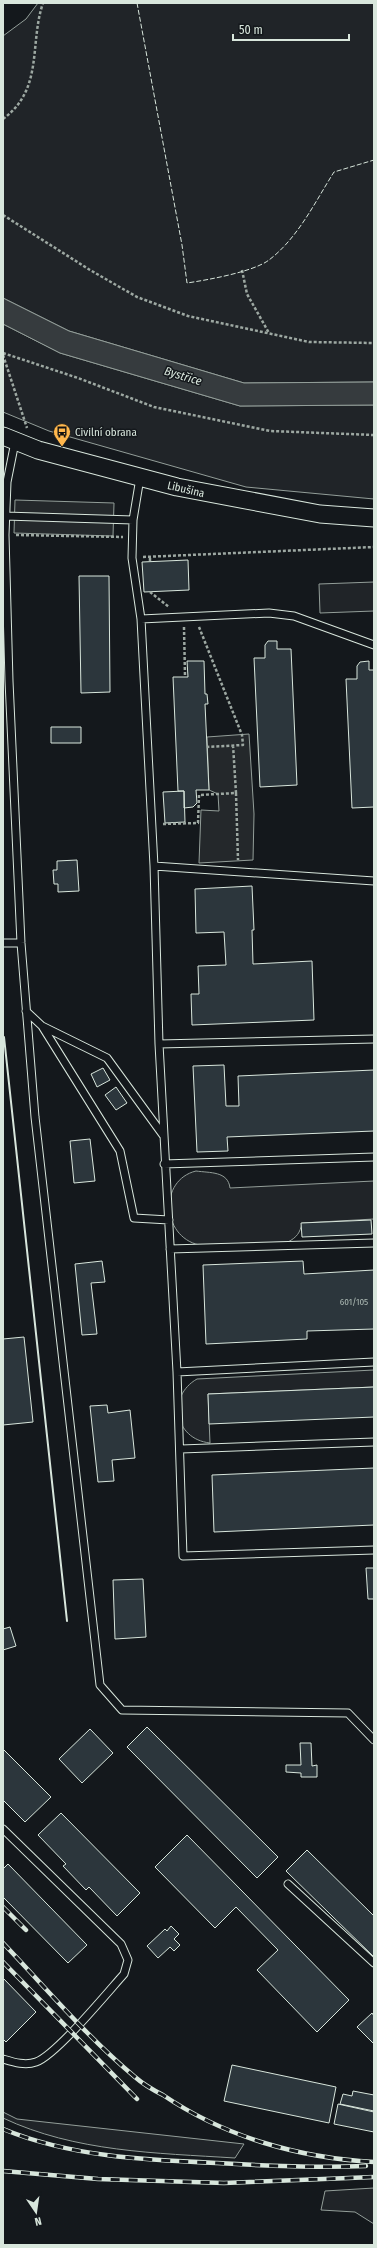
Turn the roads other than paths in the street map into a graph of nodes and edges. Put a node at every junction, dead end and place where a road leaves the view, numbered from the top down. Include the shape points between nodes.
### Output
1 (9, 439) edge
2 (140, 478) junction
3 (5, 516) junction
4 (374, 518) edge
5 (133, 520) junction
6 (141, 619) junction
7 (374, 645) edge
8 (154, 866) junction
9 (374, 881) edge
10 (3, 943) edge
11 (22, 943) junction
12 (26, 1011) junction
13 (42, 1026) junction
14 (374, 1039) edge
15 (159, 1044) junction
16 (163, 1135) junction
17 (374, 1157) edge
18 (164, 1164) junction
19 (169, 1220) junction
20 (374, 1243) edge
21 (170, 1249) junction
22 (374, 1362) edge
23 (177, 1372) junction
24 (374, 1442) edge
25 (181, 1449) junction
26 (374, 1550) edge
27 (374, 1740) edge
28 (3, 1829) edge
29 (288, 1884) dead end
30 (374, 1963) edge
31 (3, 2059) edge

1 - 2 street, Libušina via 38,450
1 - 3 lane
2 - 4 street, Libušina via 226,498 314,513
2 - 5 lane
3 - 5 lane
3 - 11 lane via 9,681
5 - 6 lane via 132,558
6 - 7 lane via 269,613 294,616
6 - 8 lane
8 - 9 lane
8 - 15 lane
10 - 11 lane
11 - 12 lane
12 - 13 lane
12 - 27 lane via 35,1117 100,1685 122,1710 348,1713
13 - 16 lane via 107,1058
13 - 19 lane via 120,1151 134,1218
14 - 15 lane
15 - 16 lane
16 - 18 lane
17 - 18 lane
18 - 19 lane
19 - 21 lane
20 - 21 lane
21 - 23 lane
22 - 23 lane
23 - 25 lane
24 - 25 lane
25 - 26 lane via 183,1556
28 - 31 lane via 121,1944 128,1960 124,1974 54,2051 36,2062 17,2064
29 - 30 lane

